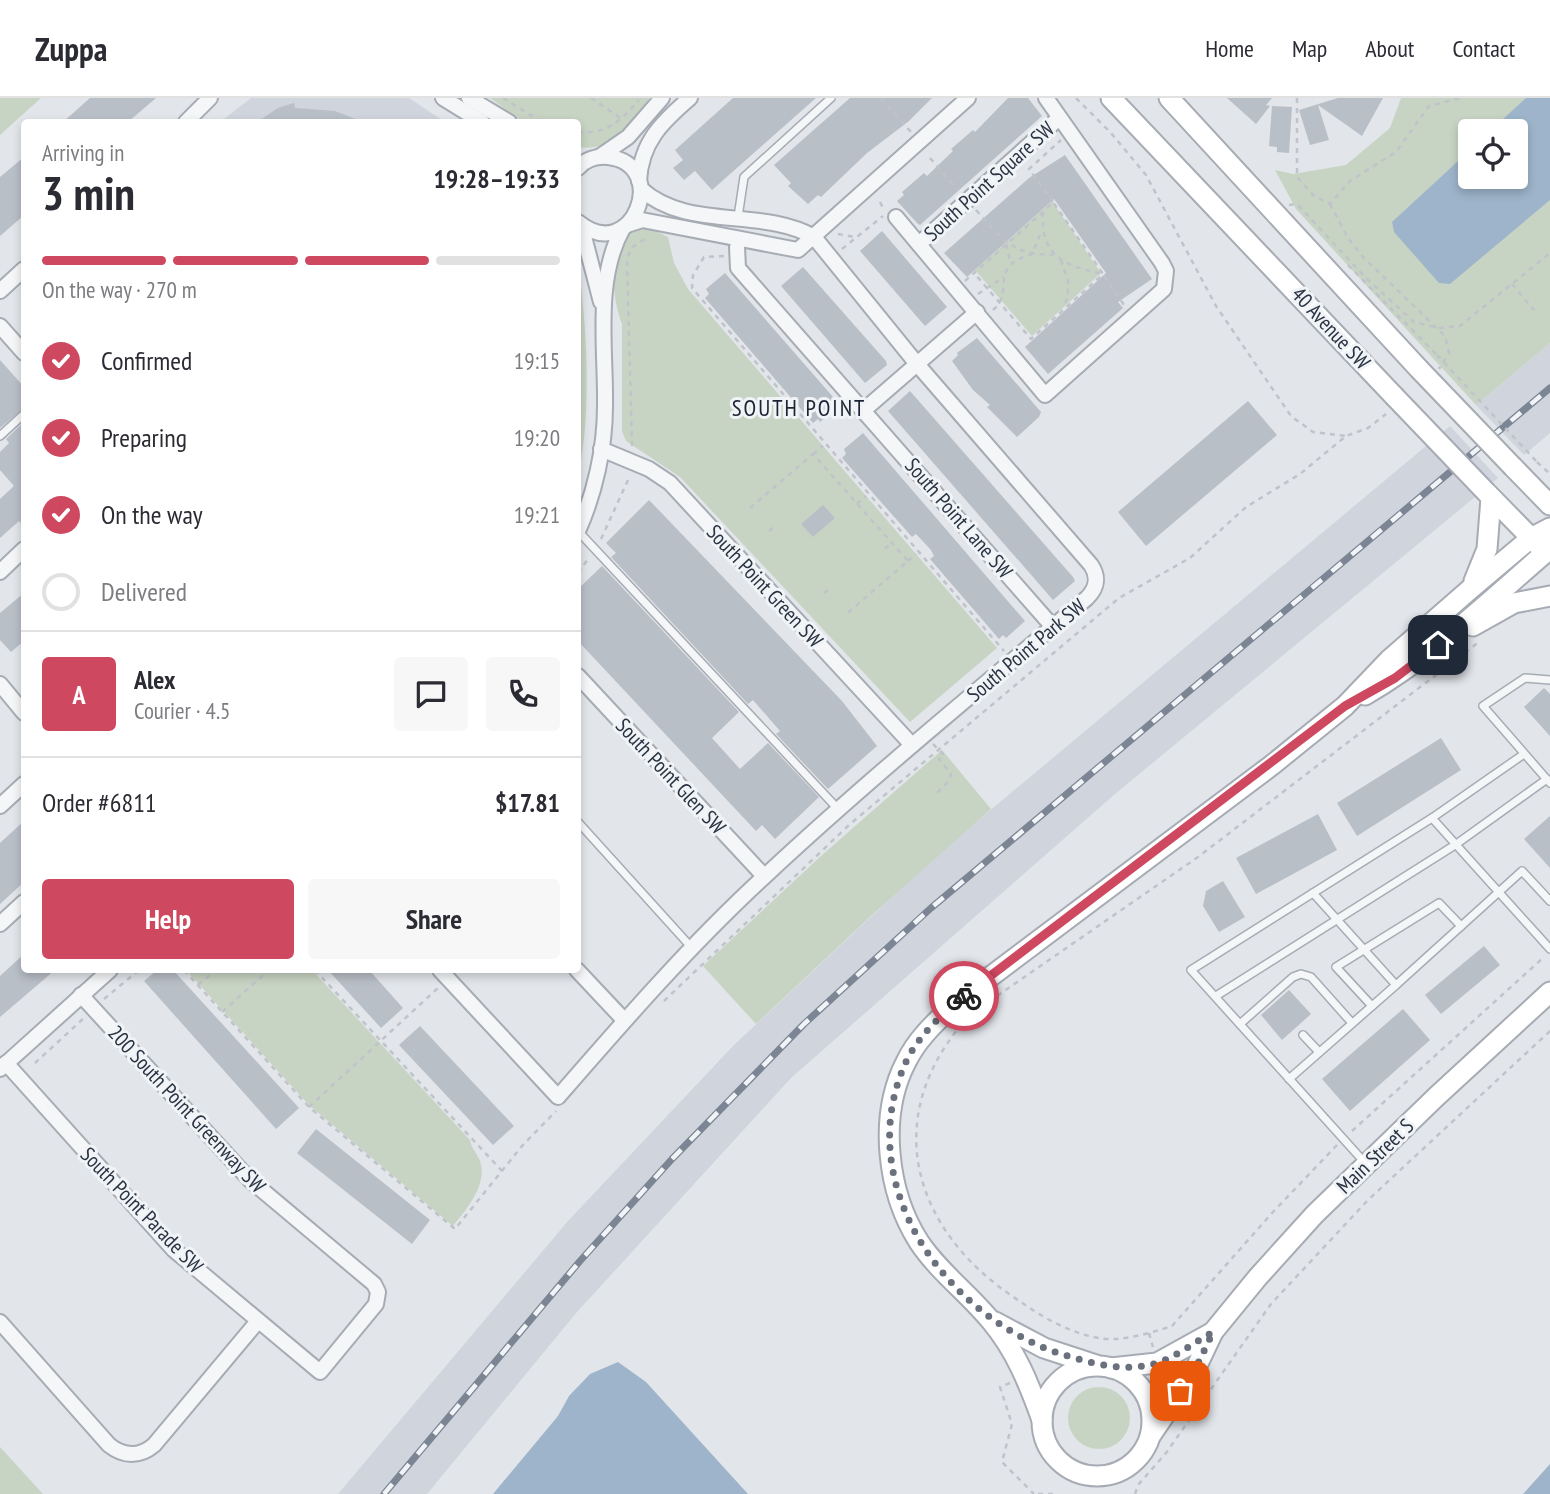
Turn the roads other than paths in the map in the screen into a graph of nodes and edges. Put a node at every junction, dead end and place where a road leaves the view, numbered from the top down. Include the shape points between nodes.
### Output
1 (210, 98) edge
2 (443, 98) edge
3 (469, 98) edge
4 (662, 98) edge
5 (690, 98) edge
6 (831, 98) edge
7 (968, 98) edge
8 (1046, 98) edge
9 (1111, 98) edge
10 (1170, 100) edge
11 (1059, 118) junction
12 (189, 119) edge
13 (477, 119) edge
14 (504, 119) edge
15 (590, 157) edge
16 (640, 185) junction
17 (891, 216) road end
18 (738, 217) junction
19 (581, 225) edge
20 (625, 226) junction
21 (581, 231) edge
22 (814, 237) junction
23 (919, 244) junction
24 (737, 252) road end
25 (21, 272) edge
26 (0, 291) edge
27 (976, 311) junction
28 (604, 314) junction
29 (0, 326) edge
30 (21, 350) edge
31 (917, 364) junction
32 (864, 410) junction
33 (21, 417) edge
34 (0, 436) edge
35 (601, 449) junction
36 (1489, 495) junction
37 (1550, 506) edge
38 (581, 524) edge
39 (1550, 527) edge
40 (581, 534) edge
41 (1544, 548) edge
42 (21, 553) edge
43 (0, 572) edge
44 (1468, 591) junction
45 (1550, 596) edge
46 (1054, 627) junction
47 (1438, 645) junction
48 (581, 679) edge
49 (1550, 680) edge
50 (0, 684) edge
51 (1345, 706) junction
52 (21, 709) edge
53 (912, 745) junction
54 (1524, 754) junction
55 (1548, 781) edge
56 (21, 787) edge
57 (0, 806) edge
58 (838, 809) junction
59 (1432, 817) junction
60 (581, 825) edge
61 (1455, 845) junction
62 (764, 876) junction
63 (1313, 893) junction
64 (1498, 893) junction
65 (1550, 901) edge
66 (21, 905) edge
67 (1336, 920) junction
68 (0, 924) edge
69 (1461, 926) junction
70 (1550, 934) edge
71 (1542, 941) junction
72 (692, 948) junction
73 (1550, 949) edge
74 (1363, 950) junction
75 (107, 973) edge
76 (443, 973) edge
77 (580, 973) edge
78 (1396, 985) junction
79 (1550, 992) edge
80 (81, 995) junction
81 (1216, 996) junction
82 (1372, 1006) junction
83 (624, 1020) junction
84 (1352, 1023) junction
85 (1240, 1024) junction
86 (1303, 1035) dead end
87 (1319, 1052) junction
88 (3, 1066) edge
89 (1289, 1079) junction
90 (1366, 1164) junction
91 (991, 1320) junction
92 (258, 1321) junction
93 (0, 1322) edge
94 (1213, 1332) junction
95 (1104, 1367) junction
96 (320, 1372) joint
97 (1042, 1420) junction
98 (1151, 1435) junction

1 - 12 street
2 - 13 street
3 - 14 street
4 - 15 street via 628,136
5 - 16 street via 661,123 644,148
6 - 18 lane via 744,177
7 - 22 street
8 - 11 street, South Point Square SW
9 - 36 main road, 40 Avenue SW, bridge via 1391,404
10 - 37 main road, 40 Avenue SW, bridge
11 - 23 street, South Point Square SW
11 - 27 street, South Point Square SW via 1166,271 1164,289 1045,395
15 - 16 street, South Point Park SW via 623,162
16 - 18 street, South Point Park SW via 664,205
16 - 20 street via 639,208
17 - 23 street, South Point Square SW
18 - 22 street, South Point Park SW via 796,227
19 - 20 street via 601,233
20 - 22 street via 642,220 798,250
20 - 28 street via 610,256
21 - 28 street
22 - 31 street, South Point Park SW
23 - 27 street, South Point Square SW
24 - 32 street, South Point Lane SW via 738,268
25 - 26 street
27 - 31 street
28 - 35 street
29 - 30 street
31 - 32 street
31 - 46 street, South Point Park SW via 1093,569 1094,591
32 - 46 street, South Point Lane SW
33 - 34 lane
35 - 38 street
35 - 53 street, South Point Green SW via 670,483
36 - 41 main road, 40 Avenue SW
36 - 44 main road via 1486,556
39 - 41 main road
40 - 58 lane
41 - 44 main road
41 - 47 main road
42 - 43 street
44 - 51 main road via 1389,660
45 - 47 main road via 1514,603
46 - 53 street, South Point Park SW
47 - 51 main road via 1395,678
48 - 62 street, South Point Glen SW
49 - 54 lane via 1525,678 1483,706
50 - 52 street
51 - 91 main road via 958,1001 927,1031 905,1062 890,1132 893,1177 903,1210 936,1264
53 - 58 street, South Point Park SW
54 - 55 lane
54 - 59 lane
55 - 61 lane
56 - 57 street
58 - 62 street, South Point Park SW
59 - 61 lane
59 - 63 lane
60 - 72 lane
61 - 64 lane
61 - 67 lane
62 - 72 street, South Point Park SW
63 - 67 lane
63 - 81 lane via 1191,970
64 - 65 lane via 1522,871
64 - 69 lane
64 - 71 lane
66 - 68 street
67 - 74 lane
67 - 81 lane
69 - 74 lane via 1439,903
69 - 78 lane
70 - 71 lane
71 - 73 lane
72 - 83 street, South Point Park SW
74 - 78 lane
74 - 82 lane via 1336,967
75 - 80 street
76 - 83 street, South Point Park SW via 558,1097
77 - 83 street
78 - 82 lane
79 - 90 main road, Main Street S
80 - 88 street
80 - 96 street, 200 South Point Greenway SW via 250,1180 374,1284 376,1304
81 - 85 lane
82 - 84 lane
84 - 85 lane via 1311,977 1301,974
84 - 87 lane
85 - 89 lane
86 - 87 lane
87 - 89 lane
88 - 92 street, South Point Parade SW via 174,1250
89 - 90 lane
90 - 94 main road, Main Street S via 1315,1214
91 - 95 main road via 1044,1348
91 - 97 main road via 1023,1368
92 - 93 street via 154,1445 131,1454 109,1445
92 - 96 street, South Point Parade SW
94 - 95 main road, Main Street S via 1157,1363
94 - 98 main road, Main Street S via 1194,1372
95 - 97 main road via 1072,1372 1053,1388
95 - 98 main road via 1127,1375 1140,1386 1149,1401
97 - 98 main road via 1045,1437 1058,1459 1080,1474 1115,1473 1131,1465

